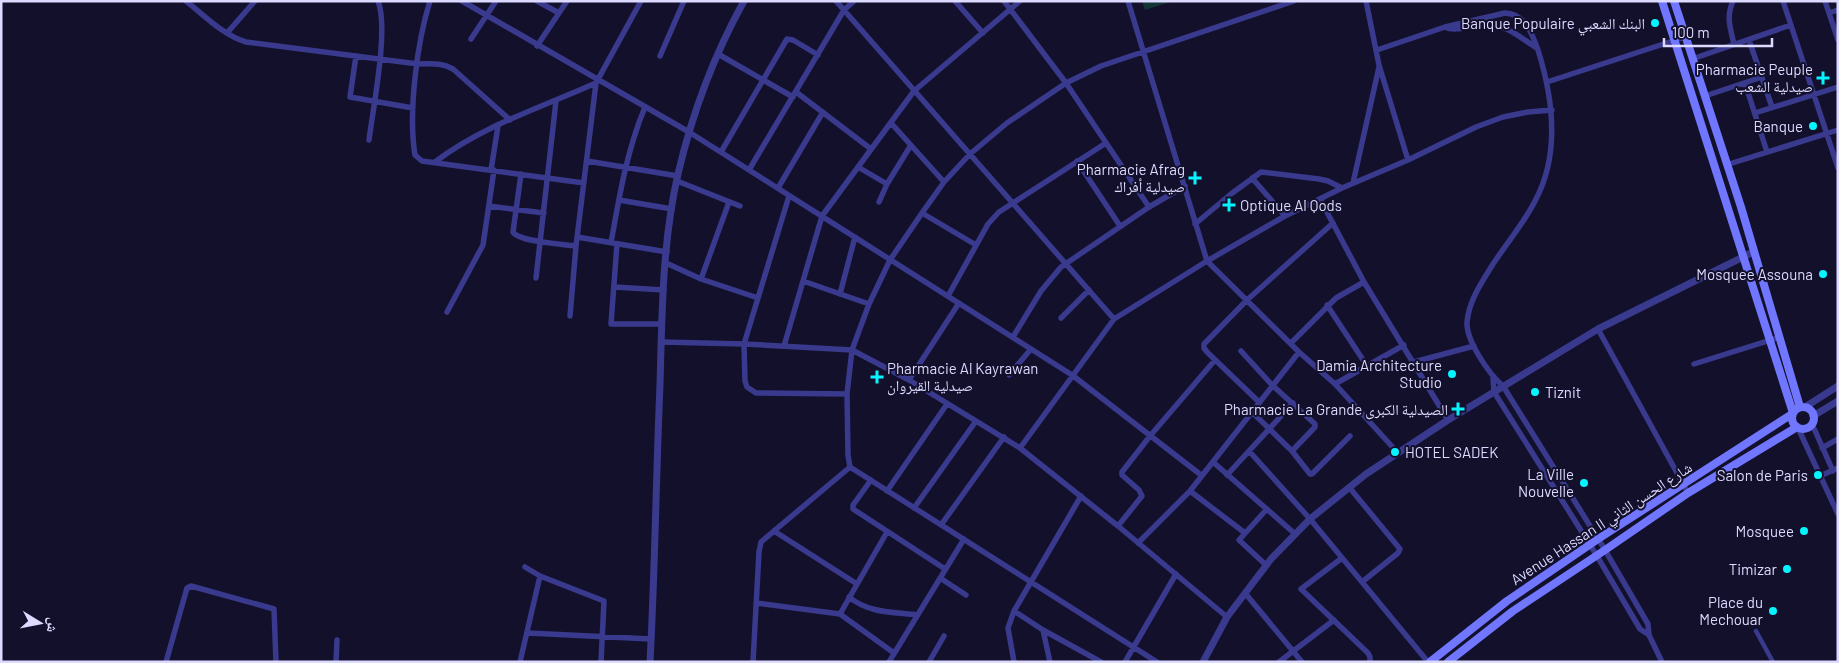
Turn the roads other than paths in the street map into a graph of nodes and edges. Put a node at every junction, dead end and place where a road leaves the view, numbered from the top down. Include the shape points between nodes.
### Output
1 (186, 1) edge
2 (255, 1) edge
3 (378, 1) edge
4 (430, 1) edge
5 (462, 1) edge
6 (496, 1) edge
7 (537, 1) edge
8 (567, 1) edge
9 (641, 1) edge
10 (684, 1) edge
11 (744, 1) edge
12 (836, 1) edge
13 (854, 1) edge
14 (955, 1) edge
15 (1004, 1) edge
16 (1020, 1) edge
17 (1128, 1) edge
18 (1294, 1) edge
19 (1366, 1) edge
20 (1662, 1) edge
21 (1674, 1) edge
22 (1741, 1) edge
23 (1783, 1) edge
24 (1825, 1) edge
25 (1733, 2) edge
26 (1011, 9) junction
27 (844, 10) junction
28 (1838, 10) edge
29 (559, 13) junction
30 (1829, 13) junction
31 (486, 16) junction
32 (1488, 17) junction
33 (1488, 24) junction
34 (1791, 25) junction
35 (1445, 27) junction
36 (1836, 29) edge
37 (227, 33) junction
38 (983, 33) junction
39 (1685, 36) junction
40 (471, 39) dead end
41 (1674, 40) junction
42 (1749, 40) junction
43 (1838, 40) edge
44 (1734, 44) junction
45 (537, 46) junction
46 (1537, 48) junction
47 (1377, 50) junction
48 (1143, 51) junction
49 (718, 54) junction
50 (818, 55) junction
51 (356, 56) junction
52 (660, 56) dead end
53 (380, 59) junction
54 (1692, 60) junction
55 (418, 64) junction
56 (1379, 65) junction
57 (1762, 78) junction
58 (763, 79) junction
59 (597, 81) junction
60 (1547, 82) junction
61 (1066, 83) junction
62 (1745, 83) junction
63 (1838, 87) edge
64 (914, 91) junction
65 (795, 95) junction
66 (1814, 95) junction
67 (1705, 96) junction
68 (556, 101) junction
69 (374, 102) junction
70 (645, 107) junction
71 (1772, 107) junction
72 (413, 108) junction
73 (1552, 110) junction
74 (823, 112) junction
75 (1755, 113) junction
76 (510, 120) junction
77 (891, 123) junction
78 (498, 126) junction
79 (1838, 130) edge
80 (689, 132) junction
81 (1826, 134) junction
82 (369, 140) dead end
83 (1106, 143) junction
84 (911, 145) junction
85 (1720, 146) junction
86 (871, 149) junction
87 (1710, 149) junction
88 (721, 152) junction
89 (1767, 152) junction
90 (970, 154) junction
91 (1408, 160) junction
92 (587, 161) junction
93 (435, 162) junction
94 (1077, 162) junction
95 (1726, 165) junction
96 (626, 167) junction
97 (858, 167) junction
98 (1838, 168) edge
99 (493, 170) junction
100 (749, 170) junction
101 (521, 174) junction
102 (548, 178) junction
103 (677, 178) junction
104 (1252, 178) junction
105 (1731, 180) junction
106 (944, 182) junction
107 (584, 183) junction
108 (1353, 183) junction
109 (887, 184) junction
110 (1721, 184) junction
111 (1185, 186) junction
112 (778, 188) junction
113 (1342, 188) junction
114 (789, 196) junction
115 (1320, 199) junction
116 (619, 200) junction
117 (729, 202) junction
118 (878, 202) dead end
119 (1012, 202) junction
120 (490, 206) junction
121 (740, 206) dead end
122 (1149, 207) junction
123 (672, 209) junction
124 (516, 210) junction
125 (922, 213) junction
126 (544, 214) junction
127 (822, 216) junction
128 (1285, 216) junction
129 (1333, 223) junction
130 (1195, 224) junction
131 (1120, 226) junction
132 (577, 237) junction
133 (854, 237) junction
134 (540, 241) junction
135 (614, 243) junction
136 (976, 245) junction
137 (576, 246) junction
138 (667, 252) junction
139 (1753, 252) junction
140 (1744, 257) junction
141 (890, 260) junction
142 (1207, 261) junction
143 (666, 263) junction
144 (1065, 263) junction
145 (536, 278) dead end
146 (701, 278) junction
147 (803, 281) junction
148 (1364, 282) junction
149 (614, 287) junction
150 (664, 290) junction
151 (1089, 290) junction
152 (840, 294) junction
153 (948, 296) junction
154 (758, 298) junction
155 (1248, 300) junction
156 (959, 303) junction
157 (869, 304) junction
158 (1327, 305) junction
159 (447, 312) dead end
160 (570, 316) dead end
161 (1061, 318) dead end
162 (1114, 319) junction
163 (662, 324) junction
164 (1598, 329) junction
165 (1780, 337) junction
166 (1013, 338) junction
167 (1770, 341) junction
168 (661, 342) junction
169 (1291, 343) junction
170 (744, 344) junction
171 (1404, 345) junction
172 (784, 346) junction
173 (1474, 346) junction
174 (1031, 349) junction
175 (852, 350) junction
176 (1241, 352) dead end
177 (1299, 352) junction
178 (1215, 360) junction
179 (1414, 362) junction
180 (1694, 364) dead end
181 (1367, 366) junction
182 (1009, 375) dead end
183 (1072, 375) junction
184 (1493, 378) junction
185 (909, 380) junction
186 (1335, 384) junction
187 (1272, 385) junction
188 (1503, 386) junction
189 (1838, 386) edge
190 (1494, 392) junction
191 (847, 394) junction
192 (1838, 401) edge
193 (1259, 402) junction
194 (948, 404) junction
195 (1292, 404) junction
196 (1802, 407) junction
197 (1252, 412) junction
198 (1793, 414) junction
199 (1448, 420) junction
200 (1813, 420) junction
201 (976, 421) junction
202 (1797, 427) junction
203 (1270, 428) junction
204 (1150, 436) junction
205 (1350, 436) dead end
206 (1004, 437) junction
207 (1838, 439) edge
208 (1020, 448) junction
209 (1822, 448) junction
210 (1249, 451) junction
211 (1292, 451) junction
212 (1398, 453) junction
213 (1213, 462) junction
214 (1712, 466) junction
215 (850, 467) junction
216 (1835, 469) edge
217 (1202, 475) junction
218 (1226, 475) junction
219 (1717, 476) junction
220 (1820, 476) junction
221 (1561, 478) junction
222 (870, 480) junction
223 (1552, 483) junction
224 (1683, 484) junction
225 (1349, 487) junction
226 (887, 491) junction
227 (1190, 491) junction
228 (1688, 493) junction
229 (1081, 496) junction
230 (914, 508) junction
231 (1267, 509) junction
232 (1838, 514) edge
233 (1310, 519) junction
234 (941, 525) junction
235 (1118, 526) junction
236 (774, 531) junction
237 (887, 532) junction
238 (1245, 533) junction
239 (1294, 533) junction
240 (964, 539) junction
241 (1598, 539) junction
242 (1138, 544) junction
243 (1591, 545) junction
244 (1605, 550) junction
245 (1597, 556) junction
246 (1342, 558) junction
247 (1266, 565) junction
248 (526, 567) dead end
249 (945, 570) junction
250 (1176, 574) junction
251 (540, 576) junction
252 (940, 578) junction
253 (1030, 581) junction
254 (1362, 582) junction
255 (857, 584) junction
256 (1245, 593) junction
257 (966, 595) dead end
258 (849, 597) junction
259 (1508, 601) junction
260 (756, 603) junction
261 (1640, 609) junction
262 (1014, 610) junction
263 (1513, 611) junction
264 (840, 614) junction
265 (1631, 614) junction
266 (917, 615) junction
267 (1227, 617) junction
268 (1334, 620) junction
269 (1482, 621) junction
270 (1043, 630) junction
271 (1489, 630) junction
272 (1756, 631) dead end
273 (528, 633) junction
274 (944, 636) dead end
275 (1649, 636) junction
276 (603, 637) junction
277 (652, 639) junction
278 (337, 640) dead end
279 (1135, 648) junction
280 (1293, 651) junction
281 (894, 653) junction
282 (166, 662) edge
283 (276, 662) edge
284 (336, 662) edge
285 (520, 662) edge
286 (602, 662) edge
287 (650, 662) edge
288 (752, 662) edge
289 (889, 662) edge
290 (928, 662) edge
291 (1014, 662) edge
292 (1050, 662) edge
293 (1100, 662) edge
294 (1125, 662) edge
295 (1157, 662) edge
296 (1203, 662) edge
297 (1279, 662) edge
298 (1302, 662) edge
299 (1370, 662) edge
300 (1429, 662) edge
301 (1448, 662) edge
302 (1662, 662) edge
303 (1773, 662) edge

1 - 37 street
2 - 37 street
3 - 53 street via 381,9
4 - 55 street via 421,34
5 - 31 street
6 - 31 street
7 - 29 street
8 - 29 street
9 - 59 street
10 - 52 street
11 - 49 street
12 - 27 street
13 - 27 street
14 - 38 street
15 - 26 street
16 - 26 street
17 - 48 street
18 - 48 street
19 - 47 street
20 - 41 main road
21 - 39 main road
22 - 25 street
23 - 34 street
24 - 30 street
25 - 44 street via 1728,12
26 - 38 street
26 - 61 street
27 - 50 street
27 - 64 street
28 - 30 street
29 - 45 street
30 - 36 street
31 - 40 street
31 - 45 street
32 - 33 street
32 - 35 street
32 - 46 street via 1505,13 1519,17 1528,27
33 - 35 street via 1452,30
33 - 46 street via 1511,32
34 - 42 street
34 - 66 street
35 - 47 street
36 - 43 street
37 - 51 street via 235,39 260,45
38 - 64 street
39 - 41 street
39 - 54 main road
41 - 60 street
41 - 87 main road
42 - 44 street
42 - 57 street
44 - 54 street
45 - 59 street
46 - 60 street
47 - 56 street
48 - 61 street
48 - 111 street
49 - 58 street
49 - 80 street
50 - 58 street via 793,40 787,40
50 - 65 street
51 - 53 street
51 - 69 street via 350,95
53 - 55 street
53 - 69 street
54 - 67 main road
55 - 72 street
55 - 76 street via 440,63 453,69
56 - 91 street
56 - 108 street
57 - 62 street
57 - 71 street
58 - 65 street
58 - 88 street
59 - 68 street
59 - 70 street
59 - 92 street
60 - 73 street
61 - 83 street
61 - 90 street via 1007,123
62 - 67 street
62 - 75 street
63 - 66 street
64 - 77 street
64 - 90 street
65 - 74 street
65 - 100 street
66 - 71 street
66 - 81 street
67 - 85 main road
68 - 76 street
68 - 102 street
69 - 72 street
69 - 82 street
70 - 80 street
70 - 96 street
71 - 75 street
72 - 93 street via 415,155 422,161
73 - 91 street via 1503,117
73 - 173 street via 1548,165 1541,188 1530,211 1471,302 1467,323
74 - 86 street
74 - 112 street
75 - 89 street
76 - 78 street
77 - 84 street
77 - 86 street
78 - 93 street via 456,146
78 - 99 street
79 - 81 street
80 - 88 street
80 - 103 street
81 - 89 street
81 - 98 street
83 - 94 street
83 - 122 street
84 - 106 street
84 - 109 street
85 - 87 main road
85 - 95 main road
86 - 97 street
87 - 110 main road
88 - 100 street
89 - 95 street
90 - 106 street
90 - 119 street
91 - 108 street
92 - 96 street
92 - 107 street
93 - 99 street
94 - 119 street
94 - 131 street
95 - 105 main road
96 - 103 street
96 - 116 street
97 - 109 street
97 - 127 street
99 - 101 street
99 - 120 street
100 - 112 street
101 - 102 street
101 - 124 street
102 - 107 street
102 - 126 street
103 - 117 street
103 - 123 street
104 - 113 street via 1266,172 1319,179
104 - 128 street
104 - 130 street
105 - 110 main road
105 - 139 main road
106 - 125 street
107 - 132 street
108 - 113 street
109 - 118 street
110 - 140 main road
111 - 122 street
111 - 130 street
112 - 114 street
113 - 115 street
114 - 127 street
114 - 154 street
115 - 128 street
115 - 129 street
116 - 123 street
116 - 135 street
117 - 121 street
117 - 146 street
119 - 136 street via 994,217
119 - 144 street
120 - 124 street
120 - 159 street via 483,245
122 - 131 street
123 - 138 street
124 - 126 street
124 - 134 street via 514,234
125 - 136 street
125 - 141 street
126 - 134 street
127 - 133 street
127 - 147 street
128 - 142 street
129 - 148 street
129 - 155 street
130 - 142 street
131 - 144 street
132 - 135 street
132 - 137 street
133 - 141 street
133 - 152 street
134 - 137 street
134 - 145 street
135 - 138 street
135 - 149 street
136 - 153 street
137 - 160 street
138 - 143 street
139 - 140 street
139 - 165 main road
140 - 164 street
140 - 167 main road
141 - 153 street
141 - 157 street
142 - 155 street
142 - 162 street
143 - 146 street
143 - 150 street
144 - 151 street
144 - 166 street via 1041,291
146 - 154 street
147 - 152 street
147 - 172 street
148 - 158 street
148 - 171 street
149 - 150 street
149 - 163 street via 612,324
150 - 163 street
151 - 161 street
151 - 162 street
152 - 157 street
153 - 156 street
154 - 170 street
155 - 169 street
155 - 178 street via 1204,344
156 - 166 street
156 - 185 street
157 - 175 street
158 - 169 street
158 - 181 street
162 - 183 street
163 - 168 street
164 - 188 street
164 - 224 street
165 - 167 street
165 - 196 main road
166 - 174 street
167 - 180 street
167 - 198 main road
168 - 170 street
168 - 277 street
169 - 177 street
170 - 172 street
170 - 191 street via 745,381 751,391
171 - 179 street
171 - 181 street
172 - 175 street
173 - 179 street
173 - 184 street
174 - 182 street
174 - 183 street
175 - 185 street
175 - 191 street
176 - 187 street
177 - 186 street
177 - 187 street
178 - 193 street
178 - 204 street
179 - 199 street
181 - 186 street
183 - 204 street
183 - 208 street
184 - 188 street
184 - 190 street
185 - 194 street
186 - 212 street
187 - 193 street
187 - 195 street
188 - 190 street
188 - 221 street
189 - 196 street
190 - 199 street
190 - 223 street
191 - 215 street
192 - 200 street
193 - 197 street
194 - 201 street
194 - 226 street
195 - 203 street
195 - 211 street via 1315,425
196 - 198 main road
196 - 200 main road via 1809,409
197 - 203 street
197 - 213 street
198 - 202 main road via 1793,423
198 - 214 main road, Avenue Hassan II شارع الحسن الثاني
199 - 212 street
200 - 202 main road via 1806,428
200 - 209 street
201 - 206 street
201 - 230 street
202 - 219 main road, Avenue Hassan II شارع الحسن الثاني
202 - 220 street
203 - 210 street
203 - 211 street
204 - 217 street
204 - 235 street via 1122,474 1142,496
205 - 211 street via 1312,474
206 - 208 street
206 - 234 street
207 - 209 street
208 - 229 street
209 - 216 street
210 - 218 street
210 - 233 street
212 - 225 street
213 - 217 street
213 - 218 street
214 - 219 main road
214 - 224 main road, Avenue Hassan II شارع الحسن الثاني
215 - 222 street
215 - 236 street
216 - 220 street
217 - 227 street
218 - 231 street
219 - 228 main road, Avenue Hassan II شارع الحسن الثاني
220 - 232 street
221 - 223 street
221 - 241 street
222 - 226 street
222 - 237 street via 853,509
223 - 243 street
224 - 228 street
224 - 241 main road, Avenue Hassan II شارع الحسن الثاني
225 - 233 street
225 - 254 street via 1400,549
226 - 230 street
227 - 238 street
227 - 242 street
228 - 244 main road, Avenue Hassan II شارع الحسن الثاني
229 - 235 street
229 - 253 street
230 - 234 street
231 - 238 street
231 - 239 street
233 - 239 street
233 - 246 street
234 - 240 street
235 - 242 street
236 - 255 street
236 - 260 street via 759,547
237 - 249 street
237 - 255 street
238 - 247 street via 1239,541
239 - 247 street
240 - 249 street
240 - 253 street
241 - 243 main road, Avenue Hassan II شارع الحسن الثاني
241 - 244 street
242 - 250 street
243 - 245 street
243 - 259 main road, Avenue Hassan II شارع الحسن الثاني
244 - 245 main road, Avenue Hassan II شارع الحسن الثاني
244 - 261 street
245 - 263 main road, Avenue Hassan II شارع الحسن الثاني
245 - 265 street
246 - 254 street
246 - 268 street via 1302,589
247 - 256 street
248 - 251 street
249 - 252 street
250 - 267 street
250 - 279 street
251 - 273 street
251 - 276 street via 604,601
252 - 257 street
252 - 266 street
253 - 262 street
253 - 279 street
254 - 300 street
255 - 258 street
256 - 267 street
256 - 280 street
258 - 264 street
258 - 266 street via 869,609
259 - 263 main road
259 - 269 main road, Avenue Hassan II شارع الحسن الثاني
260 - 264 street
260 - 288 street
261 - 265 street
261 - 275 street via 1648,624
262 - 270 street
262 - 291 street via 1008,628
263 - 271 main road, Avenue Hassan II شارع الحسن الثاني
264 - 281 street
265 - 275 street via 1640,629
266 - 281 street
267 - 296 street
268 - 280 street
268 - 299 street via 1368,653
269 - 271 main road
269 - 300 main road, Avenue Hassan II شارع الحسن الثاني
270 - 292 street
270 - 293 street
271 - 301 main road, Avenue Hassan II شارع الحسن الثاني
272 - 303 street
273 - 276 street
273 - 285 street
274 - 290 street
275 - 302 street
276 - 277 street
276 - 286 street
277 - 287 street
278 - 284 street
279 - 294 street
279 - 295 street
280 - 297 street
280 - 298 street
281 - 289 street
282 - 283 street via 187,588 191,586 274,609

